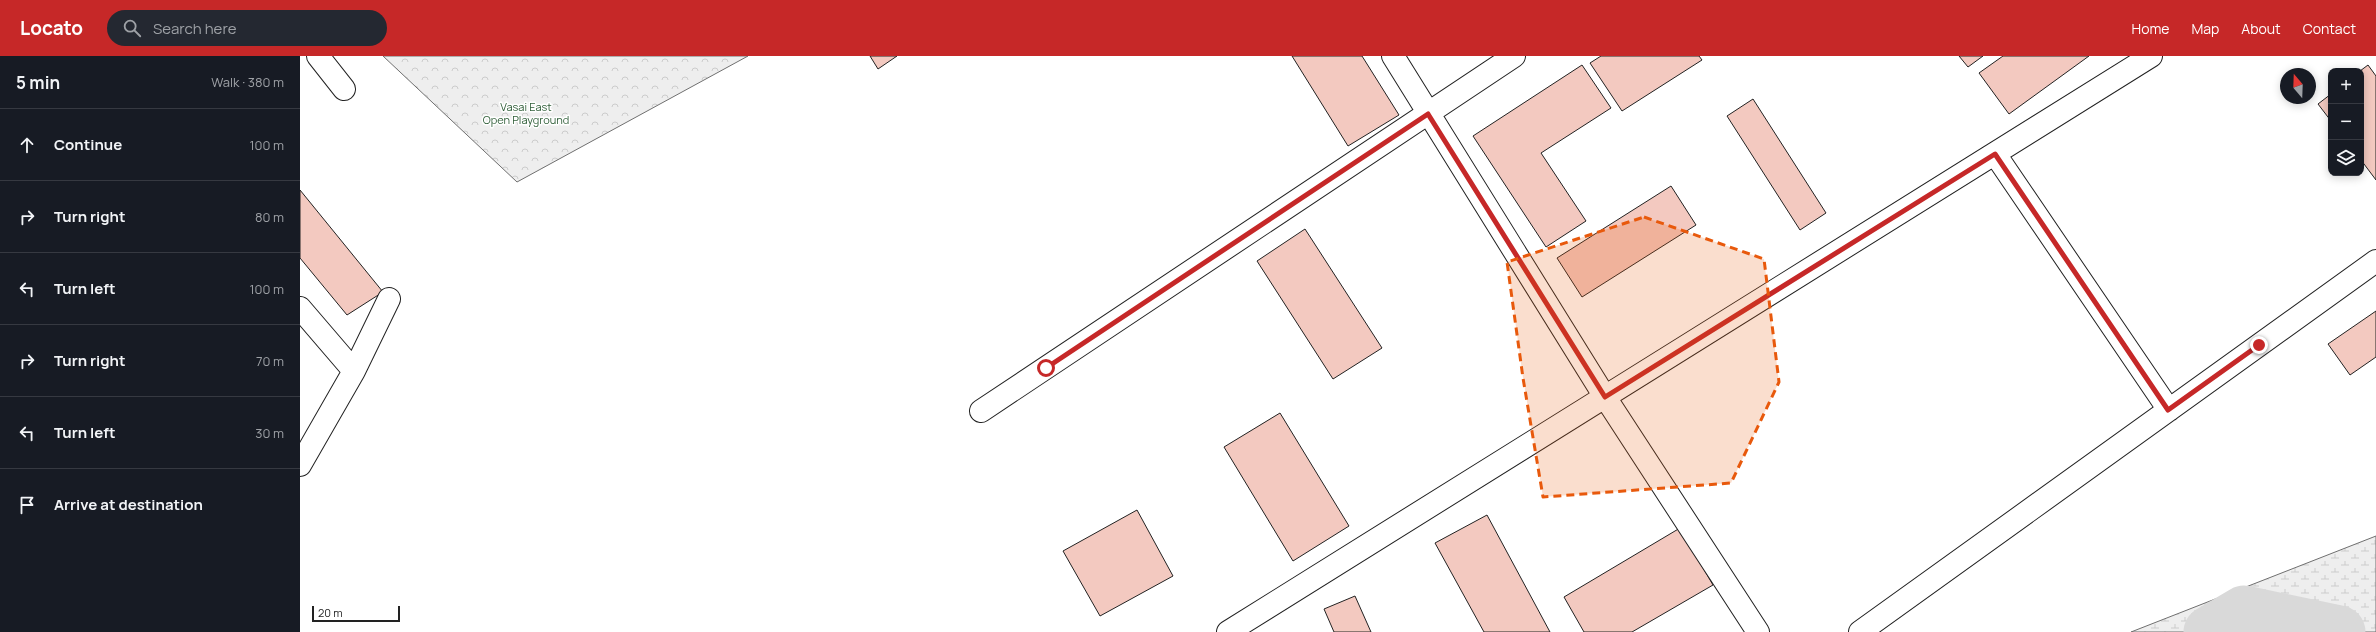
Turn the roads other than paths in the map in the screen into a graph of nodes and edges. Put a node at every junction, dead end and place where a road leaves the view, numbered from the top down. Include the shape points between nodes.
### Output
1 (318, 56) edge
2 (1393, 56) edge
3 (1514, 56) edge
4 (2151, 56) edge
5 (344, 89) dead end
6 (1428, 114) junction
7 (1995, 154) junction
8 (2376, 261) edge
9 (390, 299) dead end
10 (300, 308) edge
11 (354, 371) junction
12 (1605, 397) junction
13 (2168, 410) junction
14 (981, 411) dead end
15 (300, 464) edge
16 (1228, 632) edge
17 (1758, 632) edge
18 (1860, 632) edge

1 - 5 street
2 - 6 street
3 - 6 street
4 - 7 street
6 - 12 street
6 - 14 street
7 - 12 street
7 - 13 street
8 - 13 street
9 - 11 street
10 - 11 street
11 - 15 street
12 - 16 street
12 - 17 street
13 - 18 street

